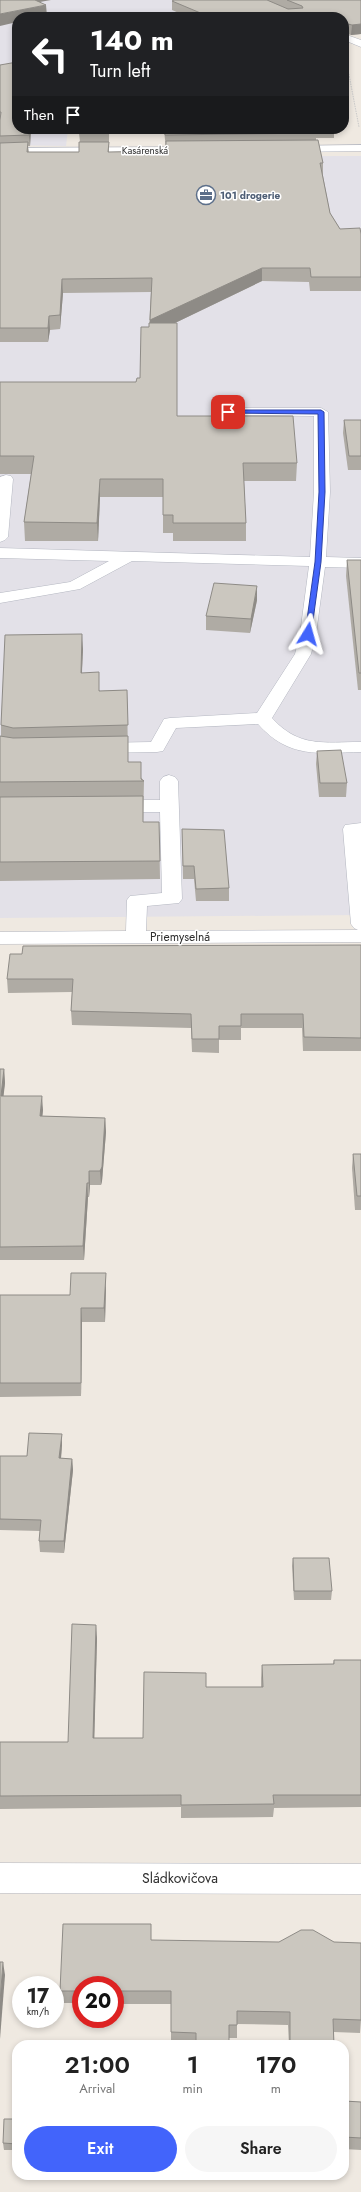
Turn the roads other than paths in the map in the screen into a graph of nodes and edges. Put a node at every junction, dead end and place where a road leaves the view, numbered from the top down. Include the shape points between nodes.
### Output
1 (349, 39) edge
2 (361, 44) edge
3 (361, 148) edge
4 (280, 149) edge
5 (204, 150) edge
6 (0, 151) edge
7 (228, 412) dead end
8 (6, 479) dead end
9 (0, 537) edge
10 (0, 552) edge
11 (129, 556) junction
12 (318, 562) junction
13 (361, 563) edge
14 (0, 598) edge
15 (263, 718) junction
16 (361, 747) edge
17 (86, 749) edge
18 (169, 781) dead end
19 (100, 806) edge
20 (169, 806) junction
21 (361, 829) edge
22 (360, 893) edge
23 (361, 924) edge
24 (361, 936) edge
25 (136, 937) junction
26 (0, 938) edge
27 (0, 1878) edge
28 (361, 1879) edge

1 - 2 street
3 - 4 street
5 - 6 street, Kasárenská
7 - 12 street via 321,412 322,492
8 - 9 street
10 - 11 street
11 - 12 street
11 - 14 street via 74,586
12 - 13 street
12 - 15 street via 303,654
15 - 16 street via 283,738 296,744 312,747
15 - 17 street via 170,723 157,747
18 - 20 street
19 - 20 street
20 - 25 street via 172,899 137,900
21 - 22 street via 352,829
22 - 23 street
24 - 25 street, Priemyselná
25 - 26 street, Priemyselná
27 - 28 street, Sládkovičova

